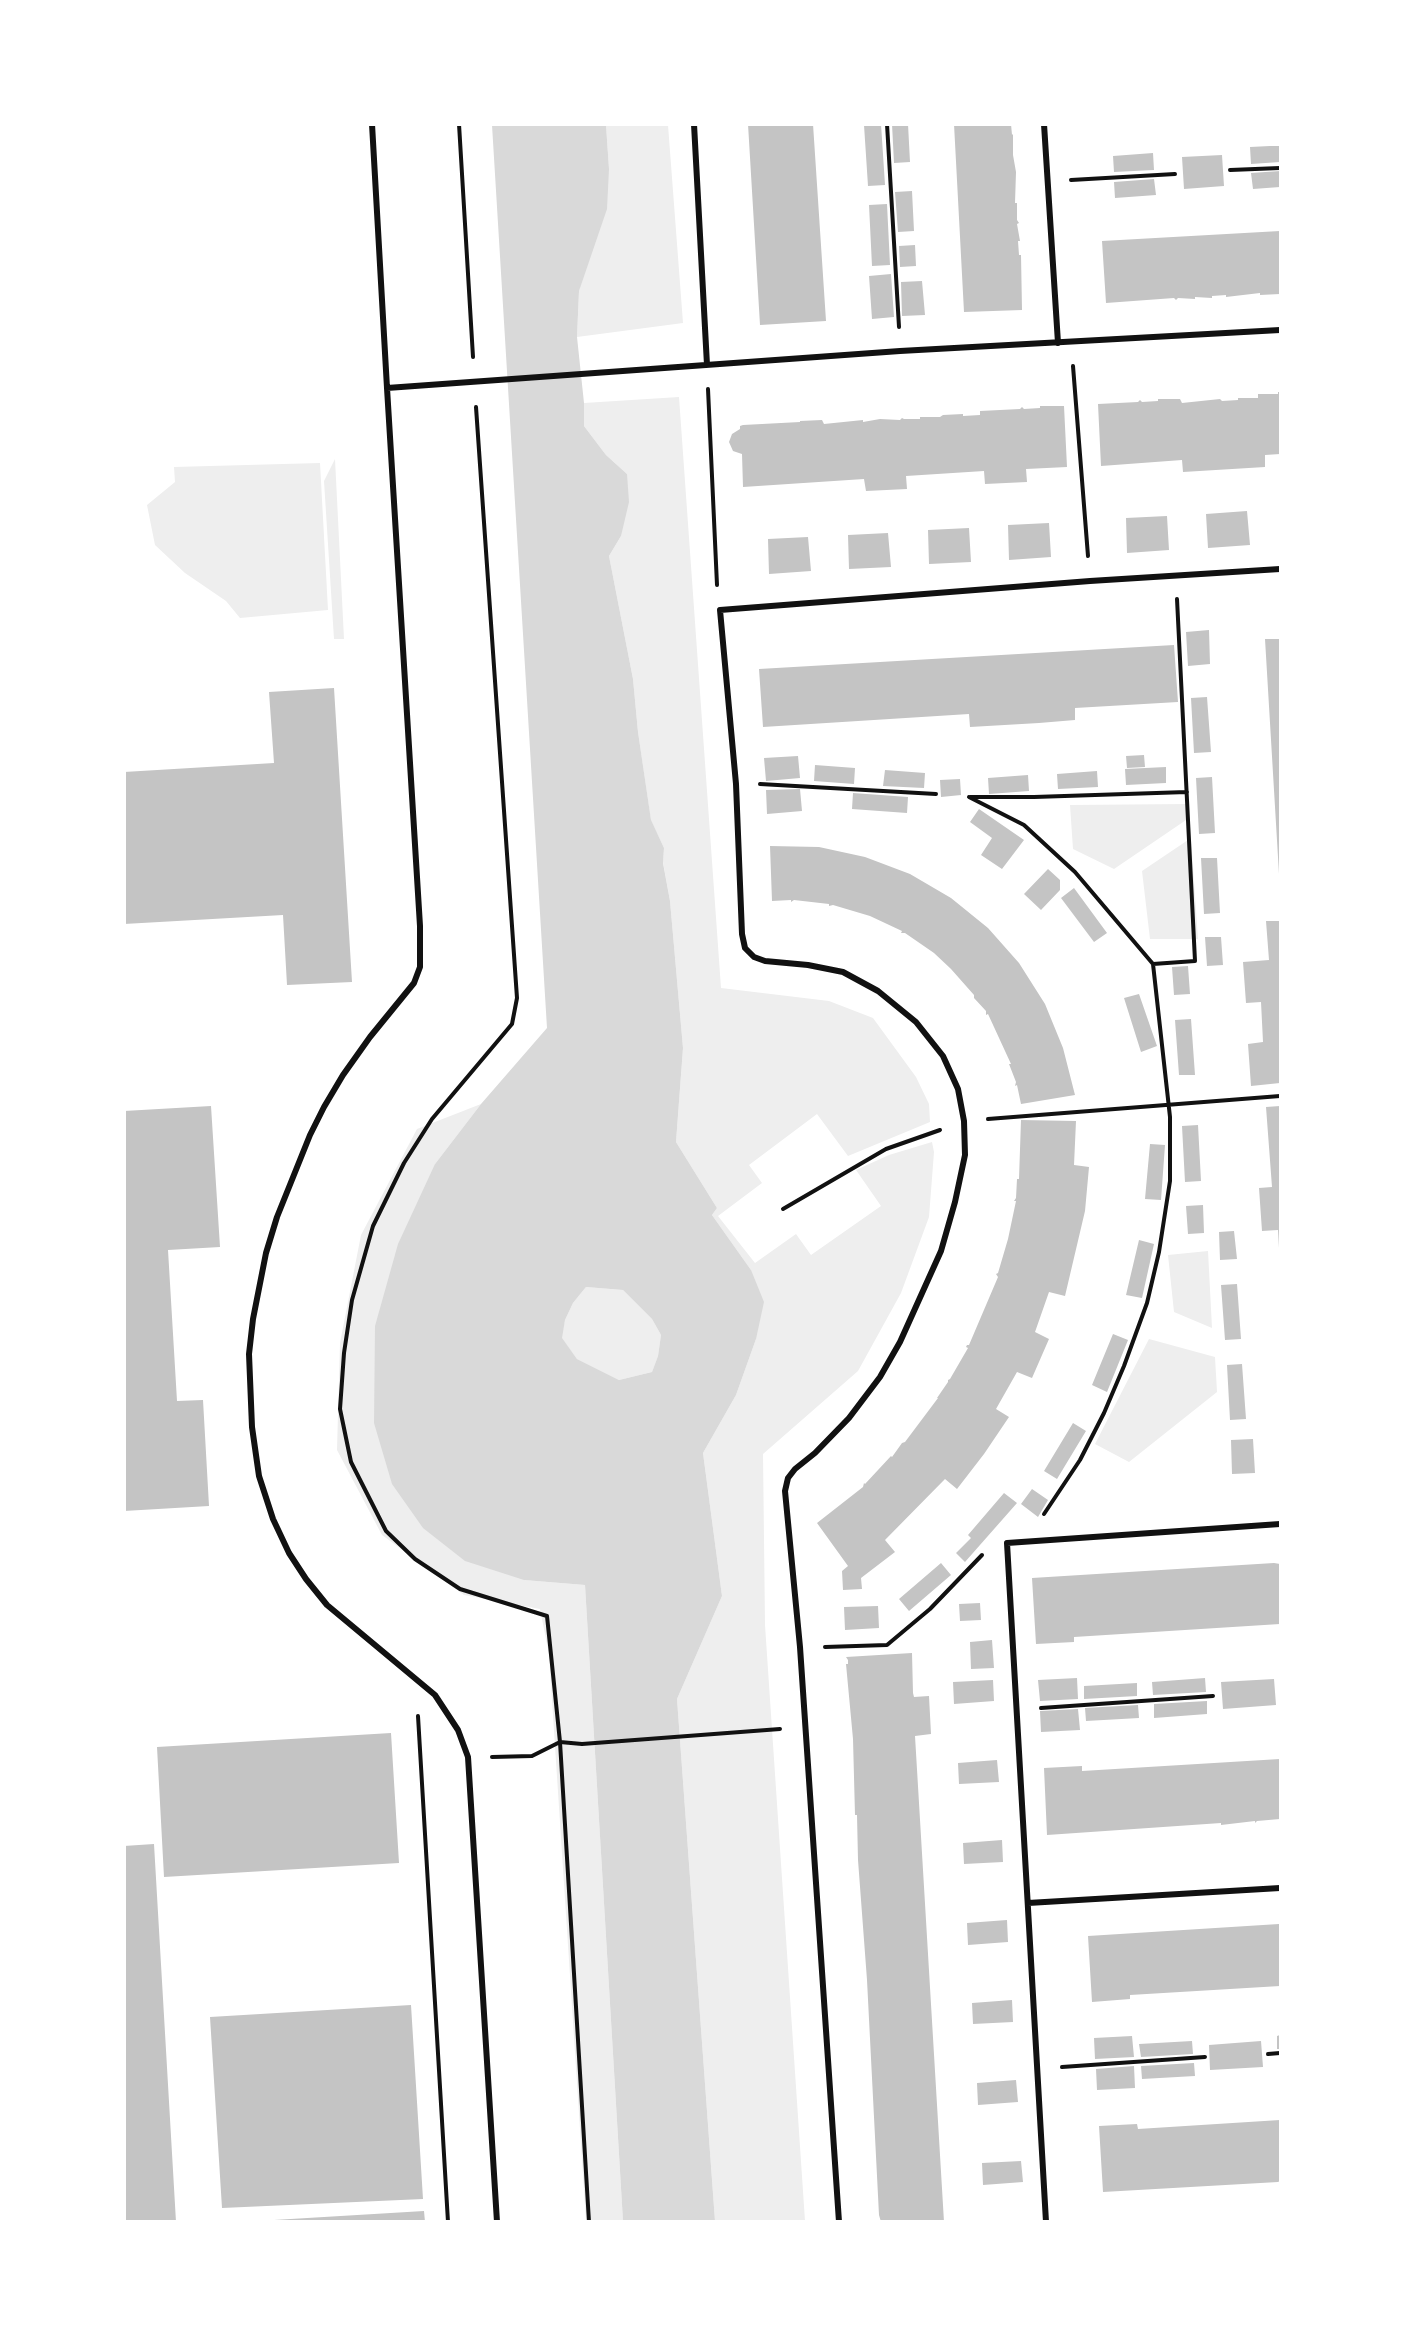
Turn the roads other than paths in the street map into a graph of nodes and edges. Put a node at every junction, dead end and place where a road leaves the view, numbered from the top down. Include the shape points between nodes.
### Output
1 (372, 124) edge
2 (694, 124) edge
3 (1044, 124) edge
4 (1281, 330) edge
5 (1058, 343) junction
6 (707, 365) junction
7 (387, 388) junction
8 (1281, 569) edge
9 (1281, 1524) edge
10 (1281, 1888) edge
11 (1028, 1903) junction
12 (497, 2222) edge
13 (839, 2222) edge
14 (1046, 2222) edge

1 - 7 street
2 - 6 street
3 - 5 street
4 - 5 street
5 - 6 street
6 - 7 street
7 - 12 street via 420,967 414,983 343,1075 310,1135 292,1179 259,1285 249,1354 252,1427 259,1476 289,1553 327,1605 435,1695 458,1730 468,1757
8 - 13 street via 720,610 736,784 745,948 765,961 843,972 878,991 916,1022 943,1056 957,1089 964,1121 965,1155 941,1251 900,1342 849,1418 788,1478 785,1491 800,1647
9 - 11 street via 1007,1544
10 - 11 street
11 - 14 street

